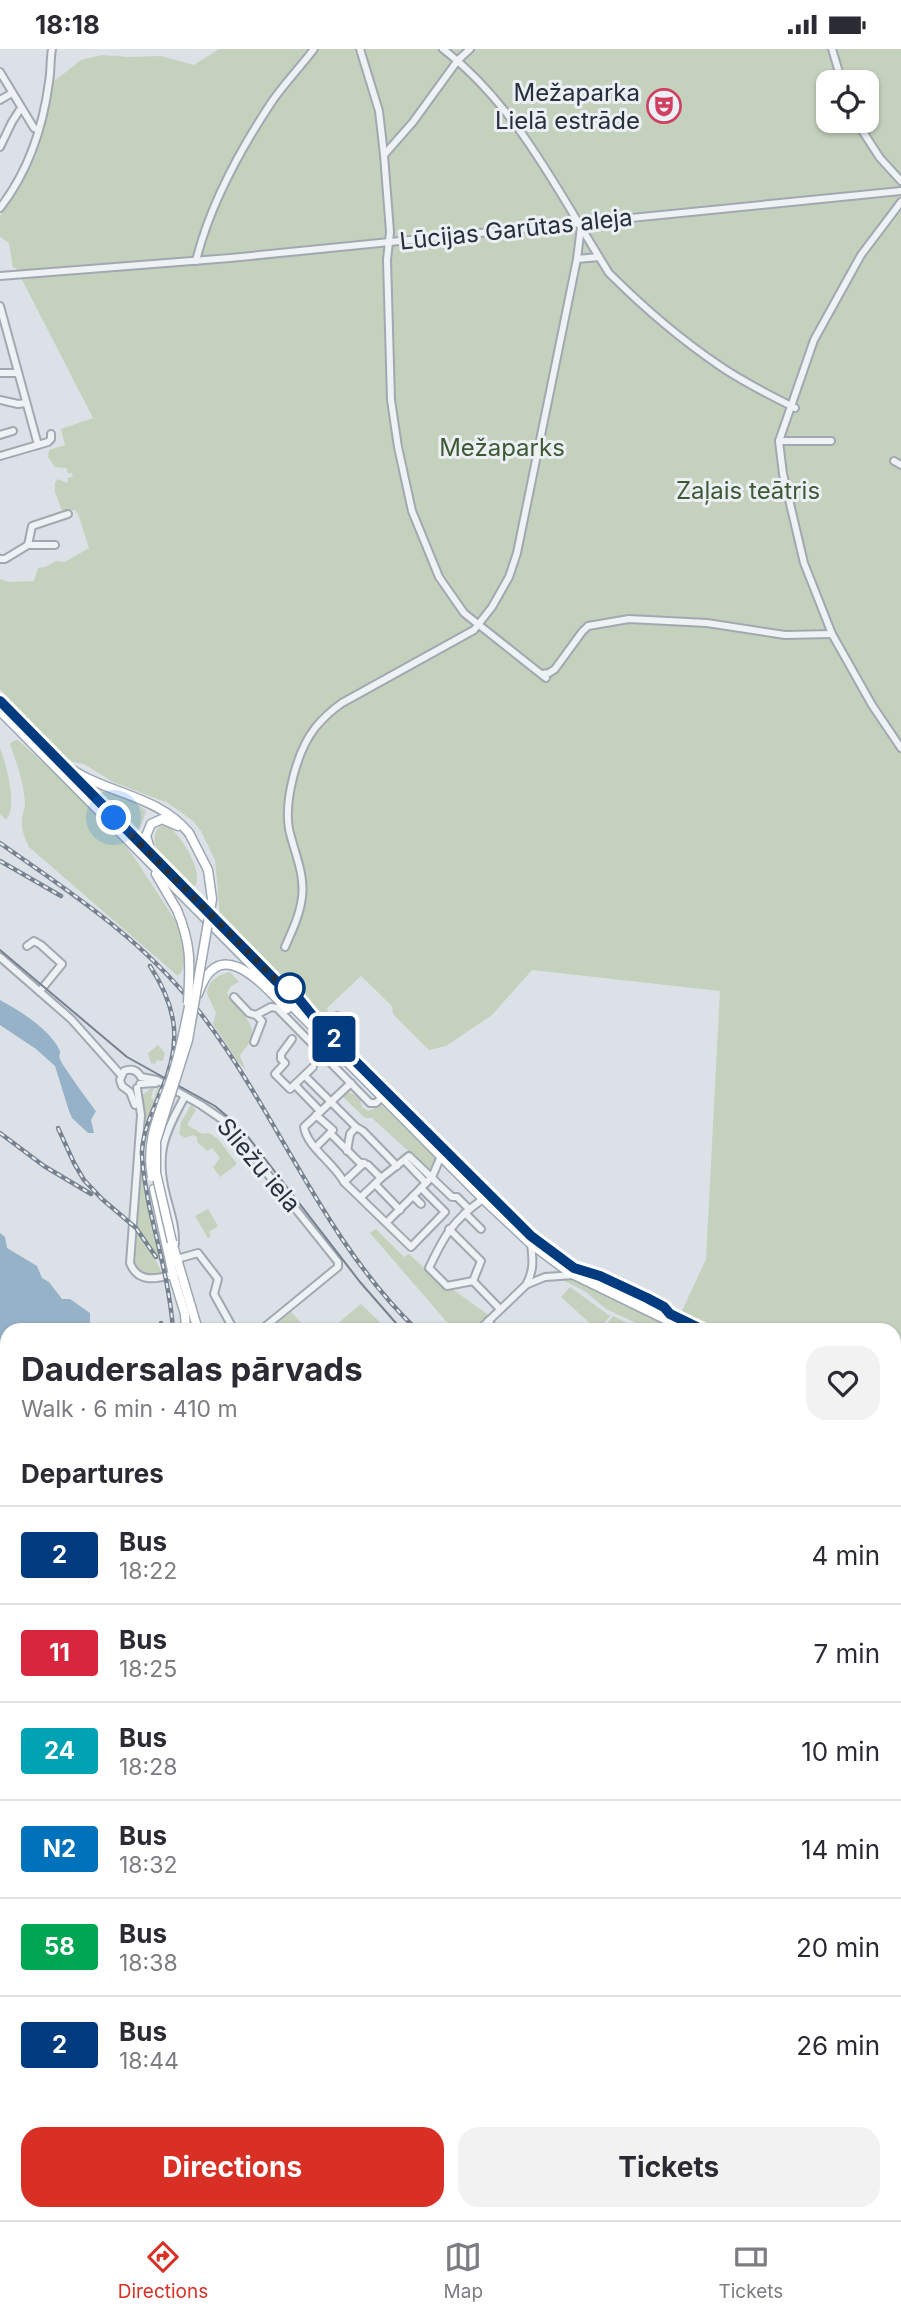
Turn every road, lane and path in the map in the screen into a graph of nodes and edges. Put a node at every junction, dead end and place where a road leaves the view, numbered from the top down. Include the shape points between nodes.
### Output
1 (52, 49) edge
2 (314, 49) edge
3 (360, 49) edge
4 (443, 49) edge
5 (470, 49) edge
6 (832, 49) edge
7 (458, 60) junction
8 (838, 70) edge
9 (0, 72) edge
10 (12, 93) junction
11 (0, 100) edge
12 (21, 108) junction
13 (39, 130) junction
14 (864, 133) edge
15 (0, 147) edge
16 (384, 156) junction
17 (901, 181) edge
18 (0, 191) edge
19 (901, 191) edge
20 (8, 198) junction
21 (901, 202) edge
22 (0, 208) edge
23 (580, 225) junction
24 (389, 241) junction
25 (599, 257) junction
26 (577, 259) junction
27 (196, 261) junction
28 (0, 276) edge
29 (0, 306) edge
30 (1, 317) edge
31 (10, 344) junction
32 (2, 346) edge
33 (0, 373) edge
34 (18, 373) junction
35 (0, 400) edge
36 (26, 403) junction
37 (792, 407) junction
38 (13, 431) dead end
39 (51, 434) dead end
40 (0, 435) edge
41 (831, 441) dead end
42 (779, 442) junction
43 (38, 445) junction
44 (0, 456) edge
45 (68, 514) dead end
46 (28, 545) junction
47 (55, 545) dead end
48 (0, 559) edge
49 (479, 626) junction
50 (832, 634) junction
51 (0, 701) edge
52 (0, 711) edge
53 (901, 748) edge
54 (47, 751) junction
55 (188, 835) junction
56 (137, 849) junction
57 (156, 859) junction
58 (193, 901) junction
59 (27, 946) dead end
60 (285, 947) dead end
61 (0, 957) edge
62 (40, 991) junction
63 (234, 997) dead end
64 (196, 1000) junction
65 (188, 1010) junction
66 (256, 1014) junction
67 (337, 1016) dead end
68 (324, 1030) junction
69 (292, 1039) dead end
70 (326, 1040) junction
71 (254, 1042) dead end
72 (313, 1067) dead end
73 (124, 1073) junction
74 (305, 1076) junction
75 (139, 1083) junction
76 (351, 1083) junction
77 (295, 1085) junction
78 (128, 1090) junction
79 (185, 1096) junction
80 (382, 1097) junction
81 (331, 1102) junction
82 (318, 1113) junction
83 (139, 1119) junction
84 (356, 1127) junction
85 (330, 1133) junction
86 (316, 1147) junction
87 (347, 1151) junction
88 (441, 1156) junction
89 (364, 1163) junction
90 (407, 1163) dead end
91 (397, 1166) junction
92 (432, 1177) junction
93 (381, 1178) junction
94 (344, 1182) junction
95 (375, 1184) junction
96 (424, 1185) junction
97 (413, 1196) junction
98 (361, 1197) junction
99 (483, 1199) junction
100 (421, 1204) dead end
101 (496, 1208) junction
102 (400, 1210) junction
103 (467, 1211) junction
104 (387, 1222) junction
105 (449, 1229) junction
106 (481, 1229) dead end
107 (531, 1244) junction
108 (171, 1245) junction
109 (177, 1259) junction
110 (177, 1274) junction
111 (574, 1275) junction
112 (473, 1281) junction
113 (526, 1285) junction
114 (624, 1296) junction
115 (500, 1310) junction
116 (488, 1321) edge
117 (186, 1323) edge
118 (195, 1323) edge
119 (230, 1323) edge
120 (269, 1323) edge
121 (674, 1323) edge
122 (687, 1323) edge

1 - 13 street
2 - 27 street via 256,127 214,209
3 - 16 street via 379,111
4 - 7 street
5 - 7 street
6 - 8 street
7 - 16 street
7 - 23 street via 506,111
9 - 10 street
10 - 11 street
10 - 12 street
12 - 13 street
12 - 15 street
13 - 20 street
14 - 17 street
16 - 24 street
18 - 20 street
19 - 23 street, Lūcijas Garūtas aleja
20 - 22 street
21 - 37 street via 861,255 814,339
23 - 24 street, Lūcijas Garūtas aleja
23 - 25 street
23 - 26 street
24 - 27 street, Lūcijas Garūtas aleja
24 - 49 street via 391,400 405,484 439,577
25 - 26 street
25 - 37 street via 609,273 665,325 719,366
26 - 49 street via 517,553 509,577
27 - 28 street, Lūcijas Garūtas aleja
29 - 30 street
30 - 31 street
31 - 32 street
31 - 34 street
33 - 34 street
34 - 36 street
35 - 36 street
36 - 43 street
37 - 42 street
38 - 40 street
39 - 43 street via 50,440
41 - 42 street
42 - 50 street via 804,563
43 - 44 street
45 - 46 street via 32,526
46 - 47 street
46 - 48 street
49 - 50 street via 544,676 555,669 586,628 620,620 676,620 785,635
49 - 60 street via 342,703 306,740 287,807 302,898
50 - 53 street
51 - 54 main road
52 - 56 main road
54 - 55 main road via 89,781 166,811
54 - 57 main road
55 - 57 main road via 167,820 151,824 147,844
55 - 64 main road, bridge via 208,870 212,899
55 - 65 main road, bridge via 200,859 208,895
56 - 58 main road
56 - 65 main road, bridge via 161,881 186,935 191,959
57 - 58 main road
58 - 68 main road
58 - 70 main road
59 - 62 street via 34,941 62,964
61 - 62 street
62 - 73 street
63 - 66 street
64 - 70 main road via 206,978 219,967 235,966 255,977
64 - 108 main road, bridge via 155,1152
65 - 108 main road, bridge via 149,1152
66 - 71 street via 262,1021
66 - 76 street via 276,1008
67 - 68 street
68 - 101 main road
69 - 77 street via 281,1053 285,1063 275,1074 290,1089
70 - 80 main road
72 - 74 street
73 - 75 street via 135,1070
73 - 78 street via 122,1086
74 - 77 street
74 - 81 street
75 - 78 street
75 - 79 street, Sliežu iela via 161,1084
75 - 83 street
76 - 80 street via 372,1104
76 - 81 street
77 - 82 street
78 - 83 street
79 - 108 street via 161,1151 162,1177 176,1218
79 - 120 street, Sliežu iela via 237,1133 338,1262
80 - 88 main road
81 - 82 street
81 - 84 street
82 - 85 street via 333,1131
82 - 86 street via 304,1127
83 - 110 street via 130,1263 144,1278
84 - 87 street via 350,1133
84 - 91 street
85 - 86 street
85 - 87 street
86 - 94 street
87 - 89 street
88 - 92 street
88 - 99 main road
89 - 93 street
89 - 94 street
90 - 96 street
91 - 92 street via 409,1156
91 - 93 street
92 - 96 street
92 - 103 street
93 - 95 street
94 - 98 street
95 - 98 street
95 - 102 street
96 - 97 street
96 - 104 street via 445,1212 411,1247
97 - 100 street
97 - 102 street
98 - 104 street
99 - 101 main road
99 - 103 street
101 - 107 main road
101 - 114 main road via 574,1268
102 - 104 street
103 - 105 street
103 - 106 street
105 - 112 street via 481,1261
105 - 112 street via 429,1268 447,1286
107 - 111 main road
107 - 113 street via 533,1265
108 - 109 main road
108 - 110 main road
109 - 110 main road
109 - 119 street via 198,1253 203,1258 218,1279 214,1294
110 - 117 main road
110 - 118 main road
111 - 113 street via 545,1277
111 - 114 main road
112 - 115 street
113 - 115 street
114 - 121 main road
114 - 122 main road
115 - 116 street

